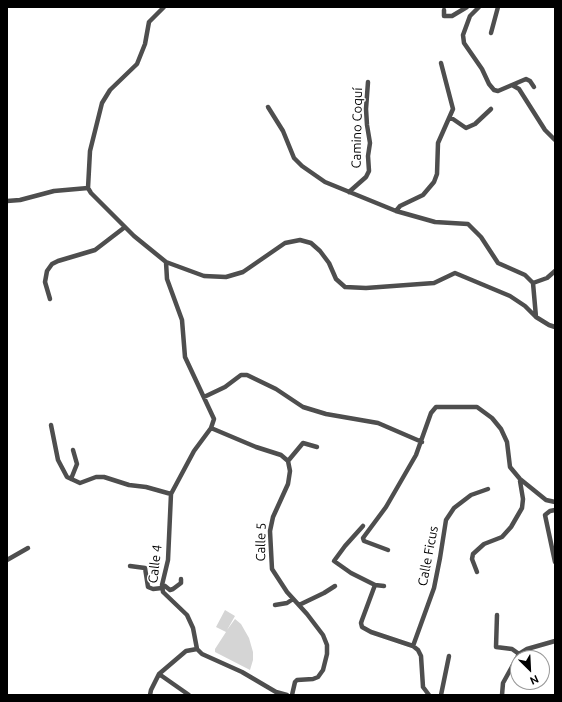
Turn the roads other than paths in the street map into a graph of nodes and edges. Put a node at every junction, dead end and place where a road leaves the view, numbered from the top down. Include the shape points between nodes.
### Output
1 (164, 7) edge
2 (468, 7) edge
3 (479, 7) edge
4 (498, 7) edge
5 (444, 10) dead end
6 (491, 33) dead end
7 (441, 63) dead end
8 (368, 82) dead end
9 (512, 85) junction
10 (534, 87) dead end
11 (268, 106) dead end
12 (491, 109) dead end
13 (450, 117) junction
14 (555, 140) edge
15 (88, 188) junction
16 (349, 192) junction
17 (7, 201) edge
18 (396, 211) junction
19 (125, 227) junction
20 (166, 262) junction
21 (555, 271) edge
22 (533, 283) junction
23 (50, 299) dead end
24 (536, 317) junction
25 (555, 327) edge
26 (204, 396) junction
27 (51, 425) dead end
28 (211, 428) junction
29 (422, 442) junction
30 (317, 447) dead end
31 (73, 450) dead end
32 (288, 461) junction
33 (71, 479) junction
34 (520, 479) junction
35 (488, 489) dead end
36 (171, 494) junction
37 (555, 502) edge
38 (555, 510) edge
39 (363, 526) dead end
40 (28, 548) dead end
41 (388, 550) dead end
42 (7, 560) edge
43 (555, 562) edge
44 (130, 566) dead end
45 (477, 572) dead end
46 (181, 579) dead end
47 (335, 586) dead end
48 (375, 586) junction
49 (384, 586) dead end
50 (162, 587) junction
51 (293, 599) junction
52 (299, 605) junction
53 (275, 606) dead end
54 (497, 615) dead end
55 (555, 641) edge
56 (413, 646) junction
57 (197, 649) junction
58 (512, 650) edge
59 (525, 650) edge
60 (449, 656) dead end
61 (510, 670) edge
62 (159, 674) junction
63 (150, 695) edge
64 (188, 695) edge
65 (287, 695) edge
66 (292, 695) edge
67 (429, 695) edge
68 (441, 695) edge
69 (502, 695) edge

1 - 15 street via 150,22 137,64 110,90 102,103 90,151
2 - 5 street via 452,16 444,16
3 - 9 street via 470,16 463,34 464,43 494,90 498,91
4 - 6 street
7 - 13 street via 453,108
8 - 16 street, Camino Coquí via 366,125 370,143 369,171
9 - 10 street via 526,79
9 - 14 street via 519,89 545,130
11 - 16 street via 283,131 294,158 325,182
12 - 13 street via 475,124 466,128
13 - 18 street via 438,143 437,174 434,182 423,195 400,206
15 - 17 street via 54,191
15 - 19 street
16 - 18 street
18 - 22 street via 435,222 468,224 481,237 498,263 525,276
19 - 20 street
19 - 23 street via 95,250 52,264 45,276
20 - 24 street via 204,276 226,277 243,272 285,243 300,240 320,251 329,263 336,280 346,287 434,283 455,273 510,296
20 - 26 street via 168,279 182,320 185,357
21 - 22 street via 547,278
22 - 24 street
24 - 25 street
26 - 28 street via 214,419
26 - 29 street via 247,375 276,389 303,407 326,414 378,423
27 - 33 street via 58,460 66,477
28 - 32 street via 281,455
28 - 36 street, Calle 4 via 194,451
29 - 34 street via 431,413 436,406 477,407 492,418 501,429 507,442 510,467
29 - 41 street via 386,507 363,538 364,542
30 - 32 street via 303,443
31 - 33 street via 77,464
32 - 51 street, Calle 5 via 288,484 272,517 270,531 272,569
33 - 36 street via 80,483 104,477
34 - 37 street via 546,500
34 - 45 street via 523,492 522,508 502,537 484,544 473,554 472,559
35 - 56 street, Calle Ficus via 471,495 454,508 446,520 434,588
36 - 50 street, Calle 4 via 168,560
38 - 43 street via 545,516
39 - 48 street via 334,561
40 - 42 street
44 - 50 street via 145,568 148,587
46 - 50 street via 181,583 173,589
47 - 52 street
48 - 49 street
48 - 56 street via 361,623 362,628
50 - 57 street, Calle 4 via 163,592 187,615 193,628
51 - 52 street, Calle 5
51 - 53 street
52 - 66 street, Calle 5 via 324,635 327,654 323,670 318,677 297,680
54 - 58 street via 496,647
55 - 59 street
56 - 67 street via 421,656 423,686
57 - 62 street via 186,651
57 - 65 street via 202,654 242,672 276,692
60 - 68 street
61 - 69 street via 503,683
62 - 63 street
62 - 64 street

